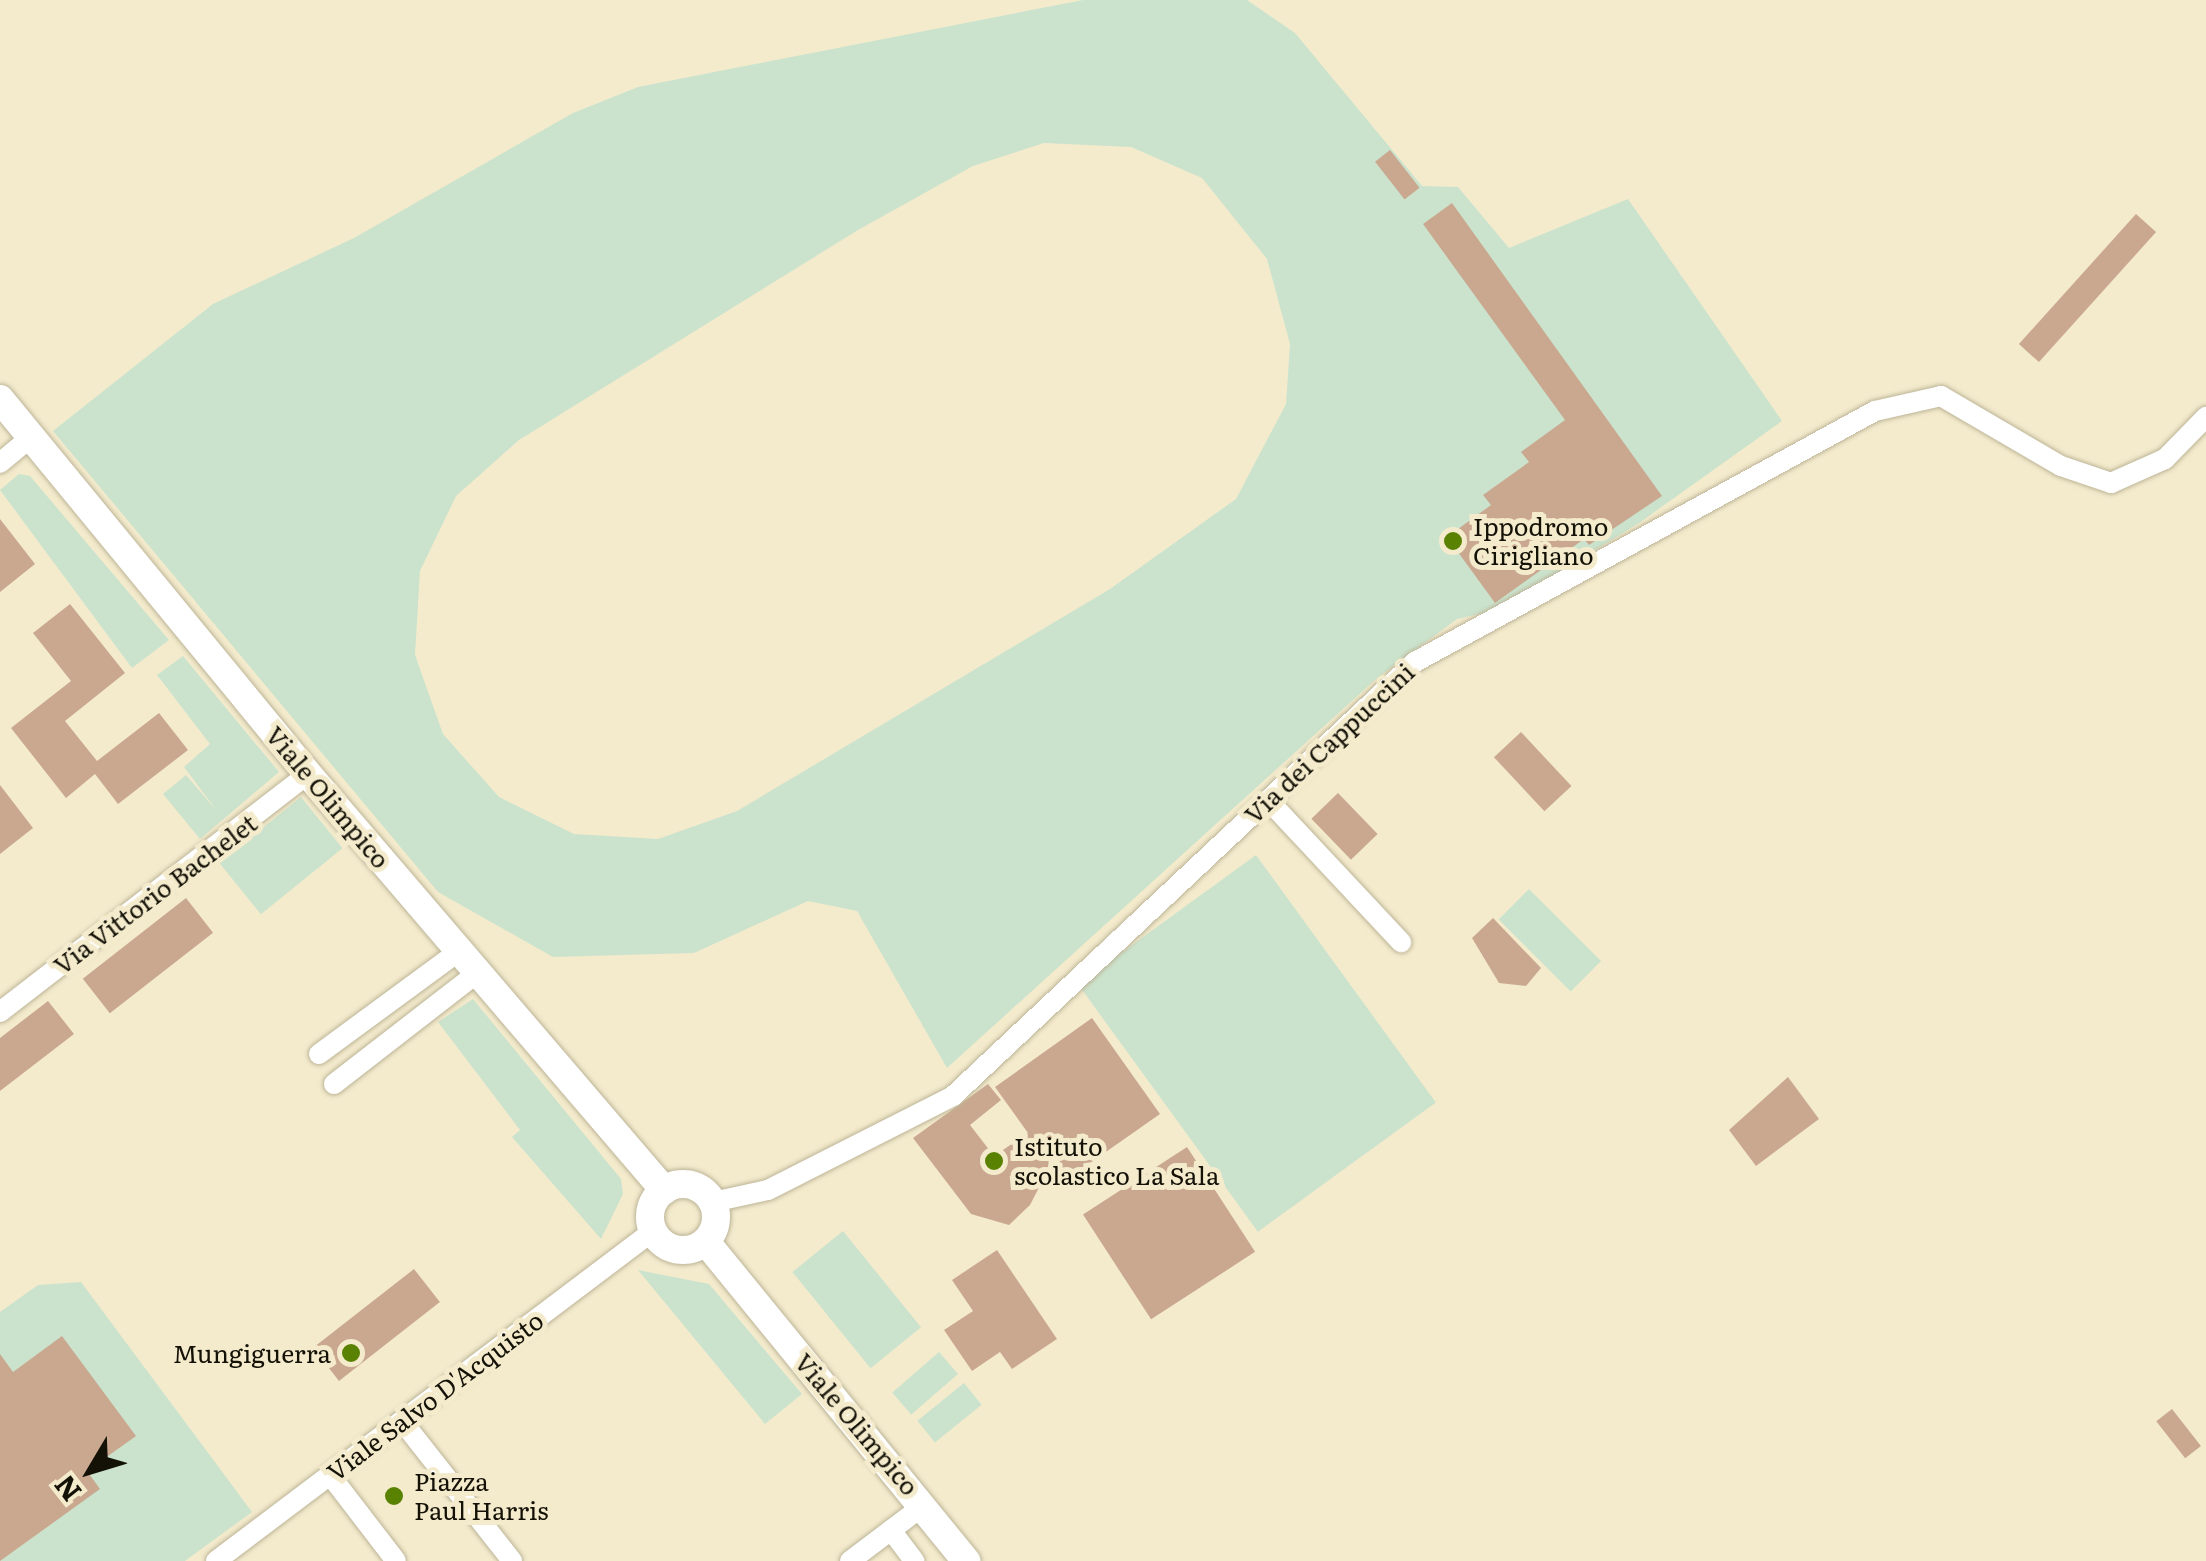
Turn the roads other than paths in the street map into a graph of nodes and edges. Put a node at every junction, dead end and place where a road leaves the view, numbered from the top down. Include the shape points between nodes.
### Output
1 (0, 399) edge
2 (2206, 417) edge
3 (30, 438) junction
4 (0, 463) edge
5 (308, 774) junction
6 (1268, 800) junction
7 (1401, 942) dead end
8 (467, 962) junction
9 (0, 1012) edge
10 (319, 1054) dead end
11 (334, 1084) dead end
12 (664, 1190) junction
13 (713, 1202) junction
14 (653, 1231) junction
15 (706, 1242) junction
16 (402, 1421) junction
17 (330, 1475) junction
18 (924, 1504) junction
19 (891, 1530) junction
20 (216, 1561) edge
21 (396, 1561) edge
22 (512, 1561) edge
23 (850, 1561) edge
24 (914, 1561) edge
25 (966, 1561) edge

1 - 3 main road, Viale Olimpico
2 - 6 street, Via dei Cappuccini via 2165,459 2110,483 2061,466 1940,396 1874,411 1415,662
3 - 4 street
3 - 5 main road, Viale Olimpico
5 - 8 main road, Viale Olimpico
5 - 9 street, Via Vittorio Bachelet
6 - 7 street
6 - 13 street, Via dei Cappuccini via 954,1096 768,1190
8 - 10 street
8 - 11 street
8 - 12 main road, Viale Olimpico
12 - 13 main road via 696,1186
12 - 14 main road via 651,1209
13 - 15 main road via 716,1223
14 - 15 main road via 676,1250
14 - 16 street, Viale Salvo D'Acquisto
15 - 18 main road, Viale Olimpico
16 - 17 street, Viale Salvo D'Acquisto
16 - 22 street
17 - 20 street, Viale Salvo D'Acquisto
17 - 21 street
18 - 19 street
18 - 25 main road, Viale Olimpico
19 - 23 street
19 - 24 street

